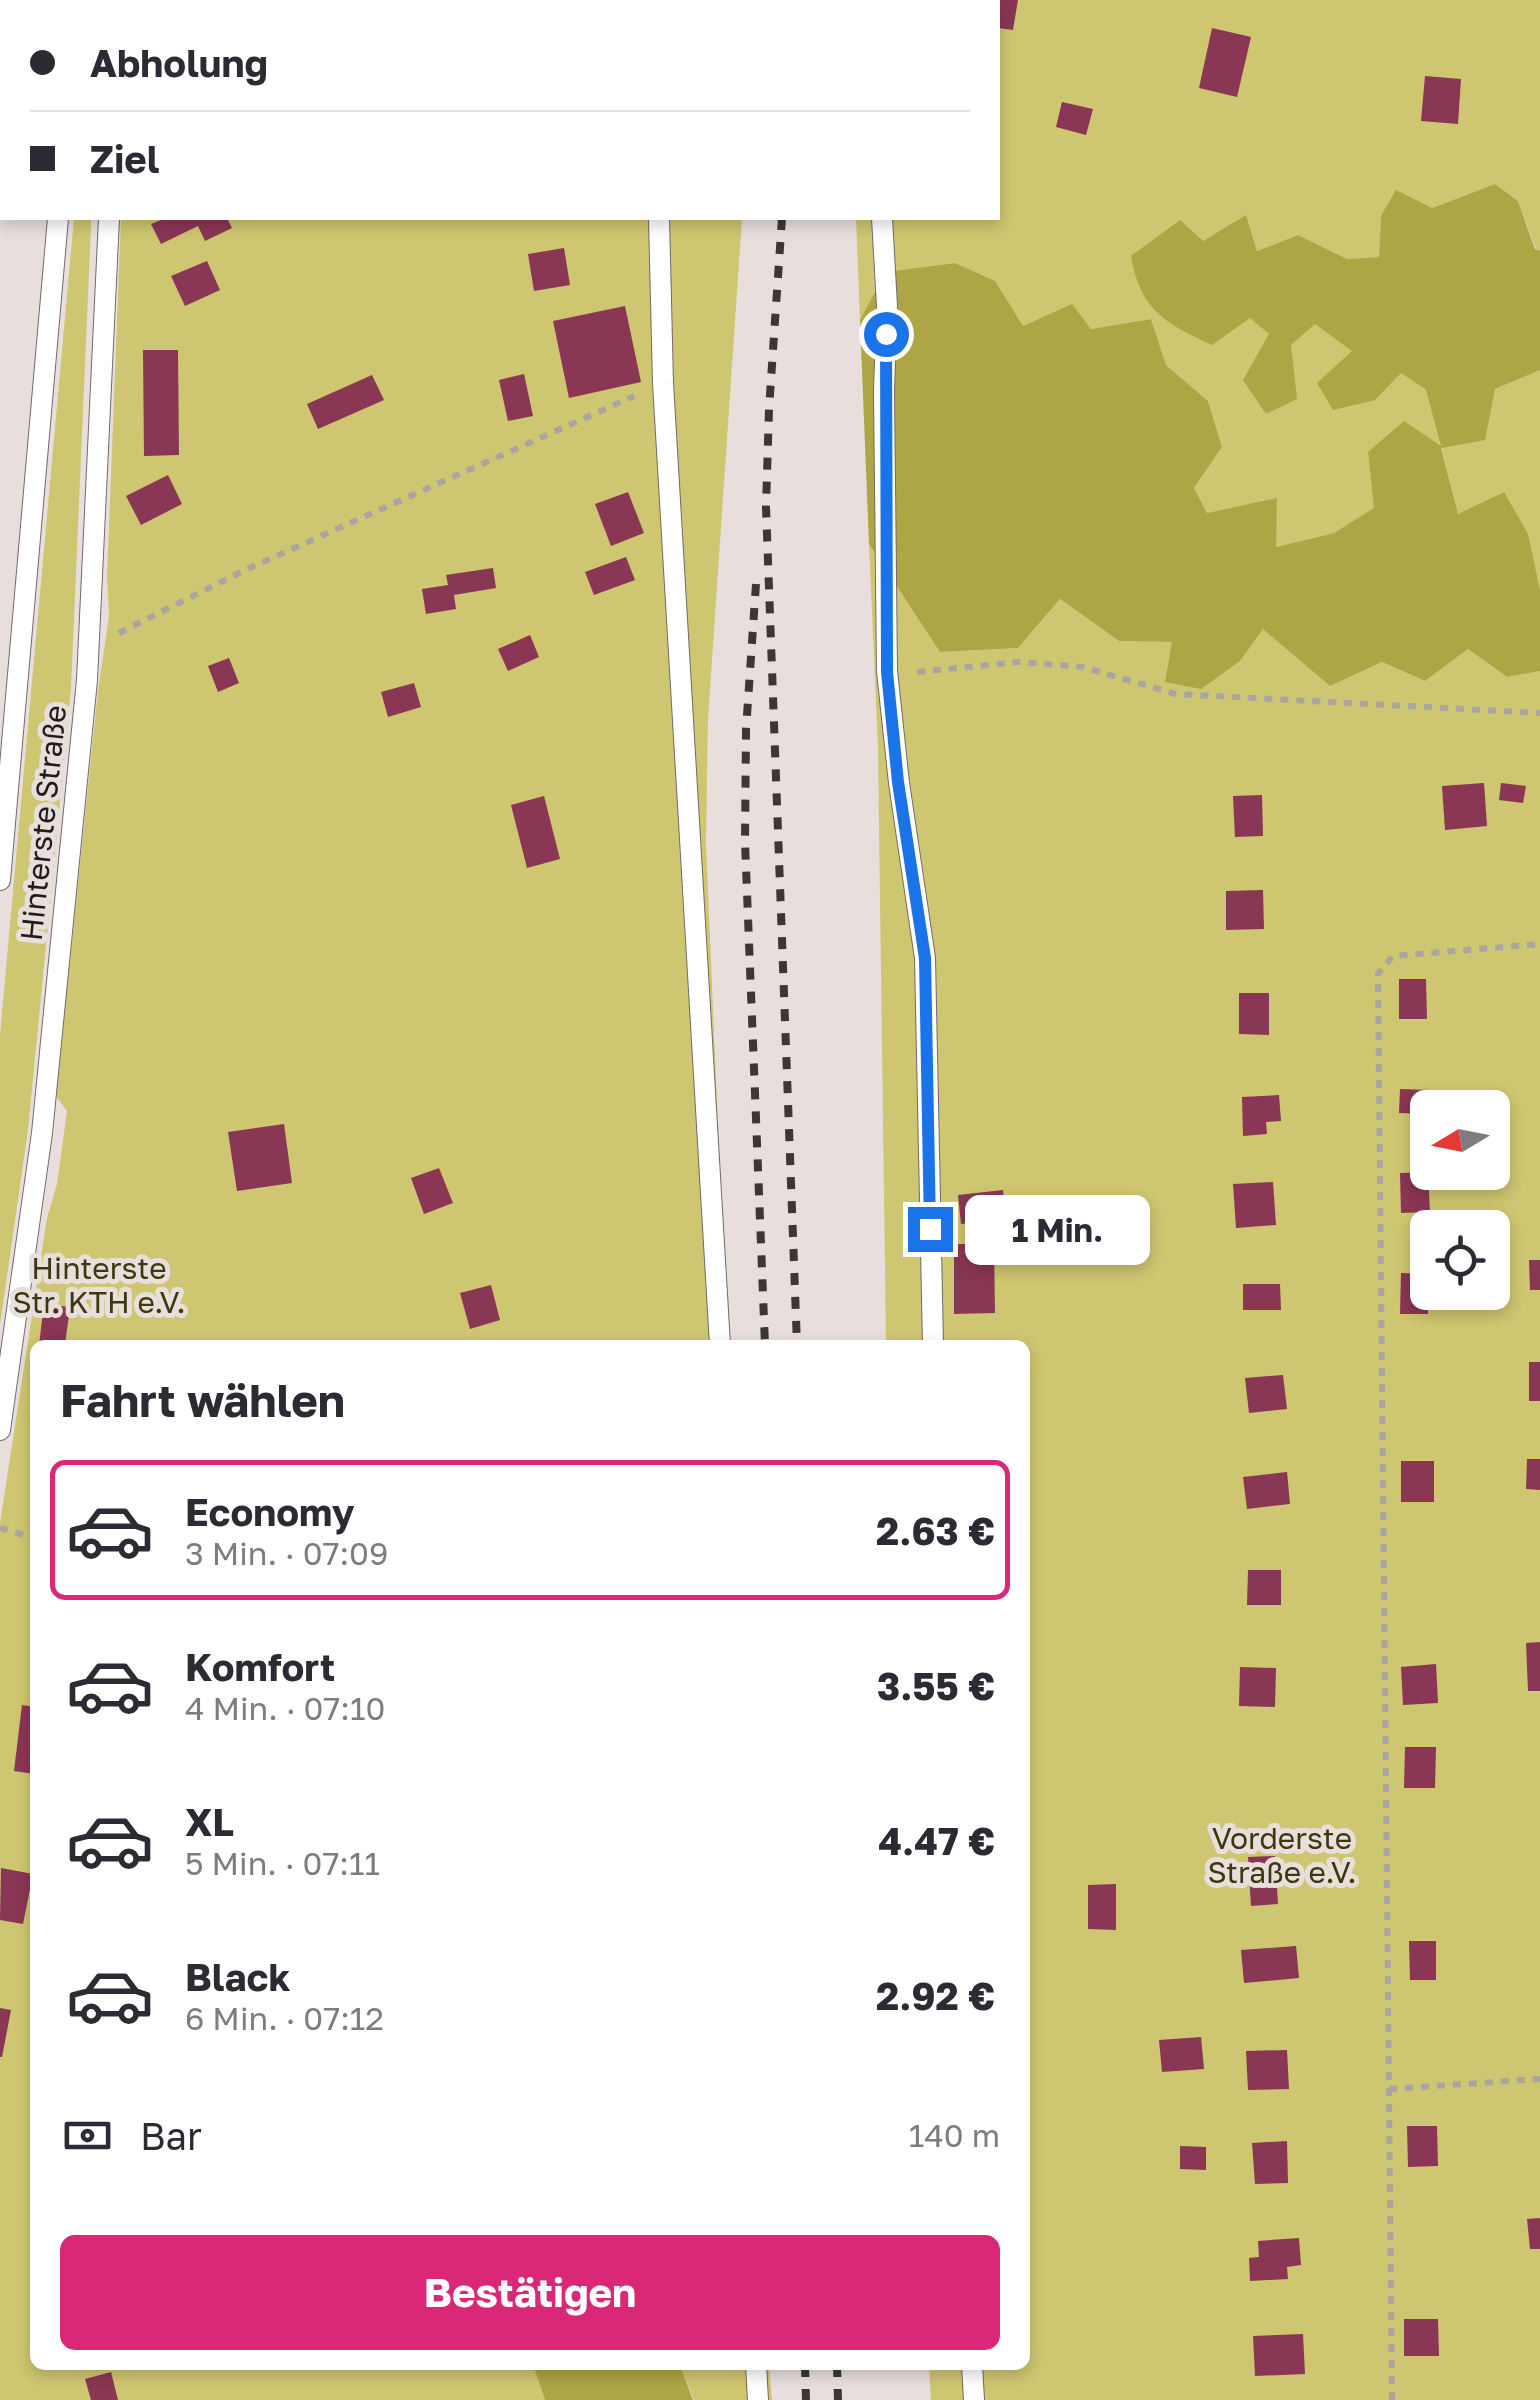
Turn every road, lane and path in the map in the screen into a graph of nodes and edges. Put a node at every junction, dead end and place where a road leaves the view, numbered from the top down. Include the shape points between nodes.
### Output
1 (58, 220) edge
2 (109, 220) edge
3 (659, 220) edge
4 (882, 220) edge
5 (663, 383) junction
6 (89, 636) junction
7 (887, 672) junction
8 (1540, 712) edge
9 (0, 880) edge
10 (1540, 944) edge
11 (720, 1340) edge
12 (932, 1340) edge
13 (0, 1430) edge
14 (0, 1528) edge
15 (30, 1537) edge
16 (1540, 2079) edge
17 (1389, 2090) junction
18 (756, 2370) edge
19 (972, 2370) edge
20 (758, 2400) edge
21 (974, 2400) edge
22 (1392, 2400) edge

1 - 9 lane
2 - 6 lane, Hinterste Straße
3 - 5 lane
4 - 7 lane
5 - 6 path via 125,632
5 - 11 lane
6 - 13 lane, Hinterste Straße via 42,1133
7 - 8 path via 1019,662 1083,667 1176,694
7 - 12 lane via 925,958
10 - 17 path via 1393,956 1378,974
14 - 15 path
16 - 17 path
17 - 22 path
18 - 20 lane
19 - 21 lane

